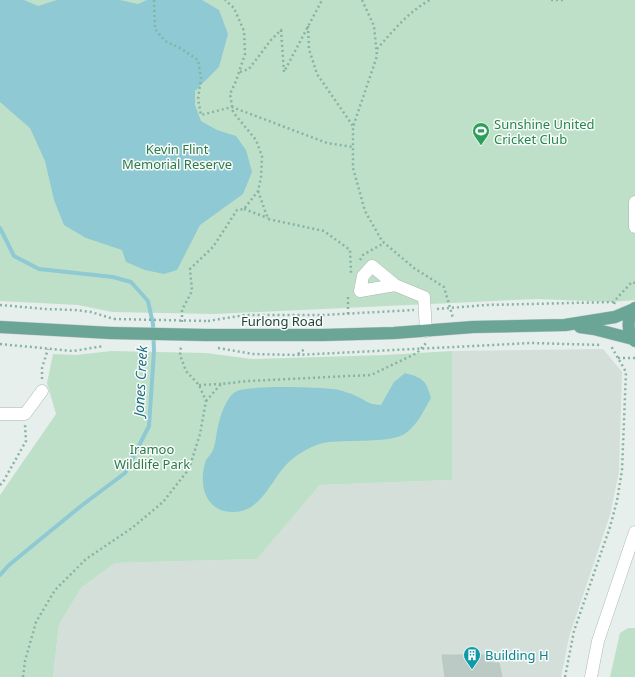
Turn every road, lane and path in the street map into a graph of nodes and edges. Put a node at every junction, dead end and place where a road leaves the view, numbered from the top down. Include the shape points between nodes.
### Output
1 (154, 0) edge
2 (322, 0) edge
3 (362, 0) edge
4 (430, 0) edge
5 (551, 0) edge
6 (565, 0) edge
7 (308, 25) junction
8 (376, 50) junction
9 (239, 73) dead end
10 (353, 127) junction
11 (353, 147) junction
12 (258, 191) dead end
13 (635, 202) edge
14 (244, 209) dead end
15 (268, 219) junction
16 (635, 227) edge
17 (351, 280) dead end
18 (635, 284) edge
19 (395, 285) dead end
20 (348, 291) dead end
21 (0, 305) edge
22 (450, 307) junction
23 (635, 309) edge
24 (425, 310) junction
25 (348, 314) junction
26 (565, 325) junction
27 (0, 327) edge
28 (456, 328) junction
29 (426, 331) junction
30 (110, 339) junction
31 (634, 340) edge
32 (0, 344) edge
33 (602, 344) dead end
34 (610, 345) dead end
35 (48, 348) junction
36 (215, 348) dead end
37 (420, 349) junction
38 (618, 358) junction
39 (635, 358) edge
40 (221, 384) junction
41 (199, 385) dead end
42 (42, 391) joint
43 (206, 401) dead end
44 (0, 414) edge
45 (24, 414) junction
46 (0, 485) edge
47 (635, 532) edge
48 (631, 560) edge
49 (565, 677) edge
50 (591, 677) edge

1 - 11 path via 155,28 165,41 198,60 201,78 198,99 201,115 232,107 327,143
2 - 7 path
3 - 8 path via 374,26
4 - 8 path via 400,22
5 - 6 path
7 - 9 path via 284,72 281,30 249,68
7 - 10 path via 309,48 317,74
8 - 10 path via 377,56
10 - 11 path
11 - 22 path via 353,168 365,211 382,241 414,268 444,287
12 - 15 path
13 - 16 street
14 - 15 path
15 - 17 path via 324,231 350,250
18 - 22 path via 632,282 614,302
19 - 24 street via 424,297
20 - 25 path
21 - 25 path, bridge via 75,310 114,319 208,321 245,315
22 - 24 path
22 - 28 path
23 - 26 main road, Furlong Road via 615,317
23 - 31 main road via 630,314 628,327
24 - 25 path
24 - 29 street
26 - 28 main road, Furlong Road
26 - 31 main road, Furlong Road via 594,329
27 - 30 main road, Furlong Road
28 - 29 main road, Furlong Road
29 - 30 main road, Furlong Road, bridge
29 - 37 path via 427,341
30 - 35 path via 73,351
32 - 35 path
33 - 37 path via 531,343
34 - 38 path
35 - 42 path via 42,368
36 - 37 path via 253,354 297,355
37 - 40 path via 371,375
38 - 39 path
38 - 49 path via 626,372 622,470 617,501 601,557 574,631
40 - 41 path
40 - 43 path
42 - 45 street
44 - 45 street
45 - 46 path via 26,441
47 - 48 street
48 - 50 street via 598,641

